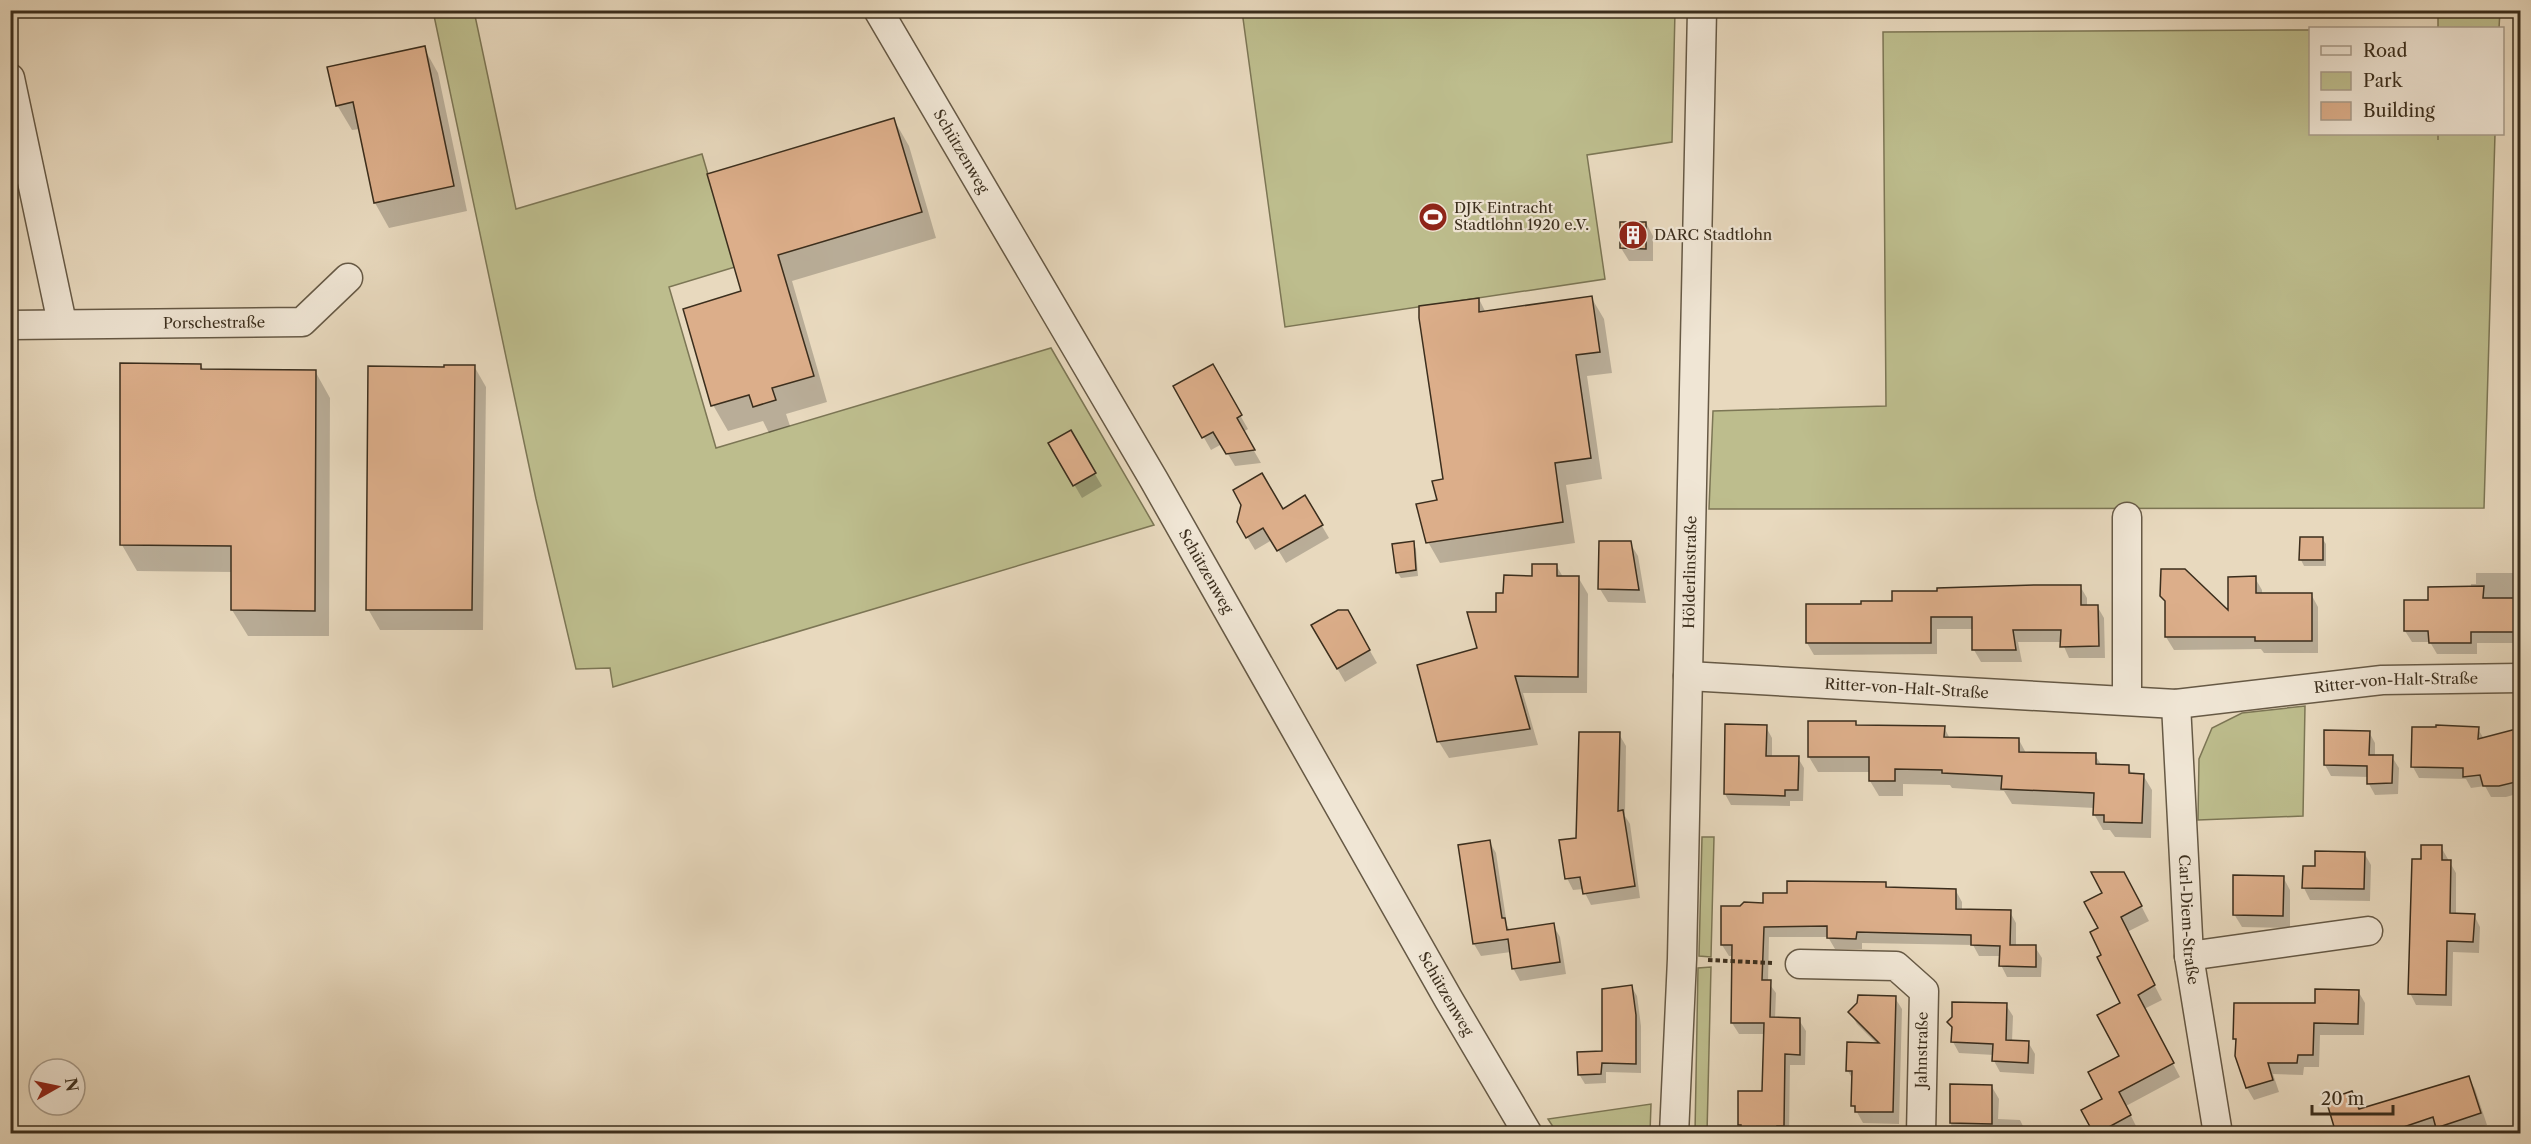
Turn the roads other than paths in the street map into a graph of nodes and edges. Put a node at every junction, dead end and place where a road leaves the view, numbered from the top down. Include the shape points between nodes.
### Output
1 (878, 10) edge
2 (1702, 10) edge
3 (10, 78) edge
4 (348, 278) dead end
5 (62, 323) junction
6 (10, 325) edge
7 (2127, 517) dead end
8 (1688, 676) junction
9 (2520, 678) edge
10 (2127, 700) junction
11 (2176, 704) junction
12 (2368, 931) dead end
13 (2189, 956) junction
14 (1800, 964) road end
15 (1528, 1134) edge
16 (1674, 1134) edge
17 (1921, 1134) edge
18 (2218, 1134) edge

1 - 15 street, Schützenweg via 1107,400
2 - 8 street, Hölderlinstraße
3 - 5 street
4 - 5 street, Porschestraße via 302,322
5 - 6 street, Porschestraße
7 - 10 street
8 - 10 street, Ritter-von-Halt-Straße
8 - 16 street, Hölderlinstraße
9 - 11 street, Ritter-von-Halt-Straße via 2382,680
10 - 11 street, Ritter-von-Halt-Straße
11 - 13 street, Carl-Diem-Straße
12 - 13 street
13 - 18 street, Carl-Diem-Straße
14 - 17 street, Jahnstraße via 1896,966 1924,991

